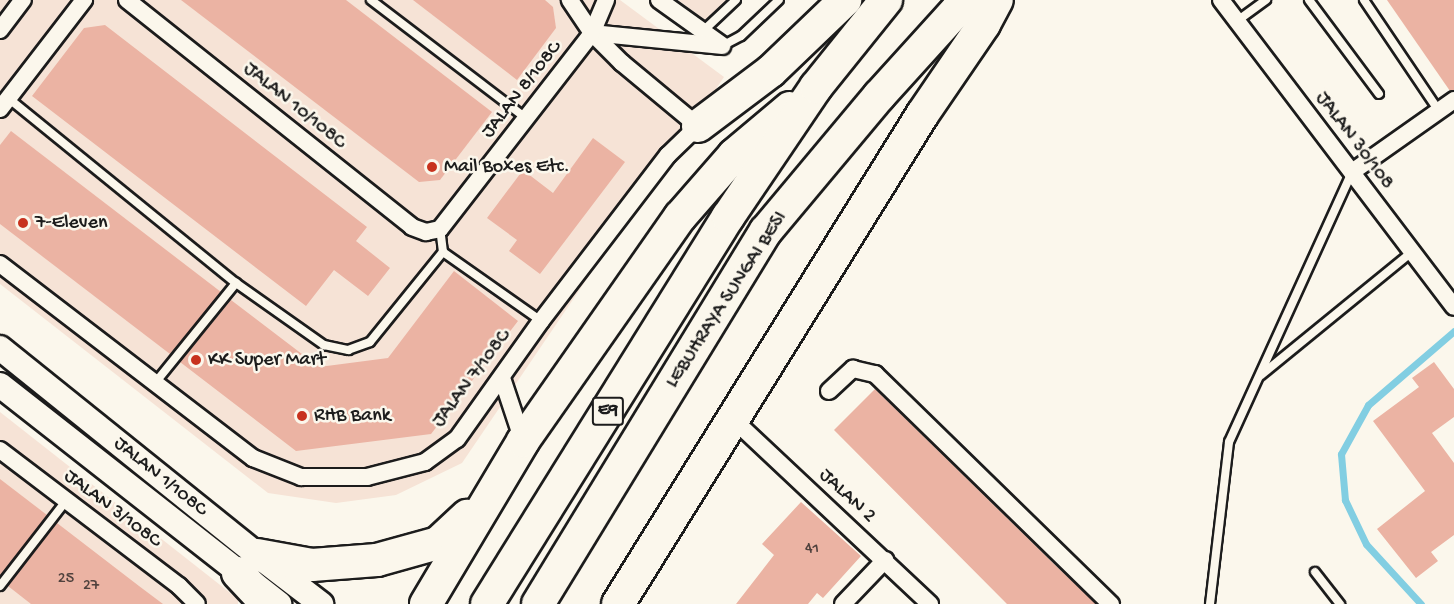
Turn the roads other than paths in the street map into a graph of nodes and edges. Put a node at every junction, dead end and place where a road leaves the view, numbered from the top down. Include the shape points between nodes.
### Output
1 (23, 0) edge
2 (84, 0) edge
3 (126, 0) edge
4 (371, 0) edge
5 (570, 0) edge
6 (606, 0) edge
7 (659, 0) edge
8 (736, 0) edge
9 (779, 0) edge
10 (845, 0) edge
11 (886, 0) edge
12 (978, 0) edge
13 (997, 0) edge
14 (1221, 0) edge
15 (1266, 0) edge
16 (1309, 0) edge
17 (1364, 0) edge
18 (1237, 21) junction
19 (0, 30) edge
20 (703, 31) junction
21 (592, 33) junction
22 (722, 46) junction
23 (816, 87) junction
24 (1379, 94) dead end
25 (1454, 100) edge
26 (4, 103) edge
27 (1439, 111) junction
28 (526, 118) junction
29 (698, 126) junction
30 (1352, 172) junction
31 (440, 229) junction
32 (443, 252) junction
33 (1412, 252) junction
34 (0, 264) edge
35 (236, 284) junction
36 (1449, 294) edge
37 (541, 321) junction
38 (0, 348) edge
39 (502, 378) junction
40 (1258, 378) junction
41 (155, 383) junction
42 (0, 384) edge
43 (829, 391) dead end
44 (734, 420) junction
45 (523, 441) junction
46 (0, 450) edge
47 (492, 493) junction
48 (66, 501) junction
49 (885, 560) junction
50 (247, 564) junction
51 (1315, 572) dead end
52 (0, 586) edge
53 (197, 604) edge
54 (263, 604) edge
55 (279, 604) edge
56 (321, 604) edge
57 (426, 604) edge
58 (487, 604) edge
59 (538, 604) edge
60 (618, 604) edge
61 (843, 604) edge
62 (930, 604) edge
63 (1111, 604) edge
64 (1210, 604) edge
65 (1340, 604) edge

1 - 19 street
2 - 26 street
3 - 31 street, JALAN 10/108C via 412,227 426,232
4 - 28 lane
5 - 21 street
6 - 21 street, JALAN 8/108C
7 - 20 street
8 - 20 lane
9 - 22 lane via 741,36
10 - 29 highway via 771,71
11 - 23 highway, LEBUHRAYA SUNGAI BESI / E9
12 - 59 highway, LEBUHRAYA SUNGAI BESI / E9 via 958,9 766,231
13 - 44 highway
14 - 18 street, JALAN 30/108
15 - 18 lane
16 - 24 lane
17 - 27 lane
18 - 30 street, JALAN 30/108
20 - 22 street
21 - 22 street
21 - 28 street, JALAN 8/108C
21 - 29 street
23 - 45 highway via 734,155 680,218
23 - 58 highway, LEBUHRAYA SUNGAI BESI / E9 via 728,217
25 - 27 street
26 - 35 lane
27 - 30 street
28 - 31 street, JALAN 8/108C
29 - 37 street, JALAN 7/108C via 668,155
30 - 33 street, JALAN 30/108
30 - 40 lane
31 - 32 lane
32 - 35 lane via 370,342 348,350 324,345
32 - 37 lane
33 - 36 street, JALAN 30/108
33 - 40 lane
34 - 41 street, JALAN 7/108C
35 - 41 lane
37 - 39 street, JALAN 7/108C
38 - 50 street, JALAN 1/108C
39 - 41 street, JALAN 7/108C via 457,439 425,462 367,477 301,477 253,458
39 - 45 street
40 - 64 lane via 1229,442
42 - 50 street, JALAN 1/108C
43 - 63 street via 853,369 875,374
44 - 49 street, JALAN 2
44 - 60 highway
45 - 47 highway
46 - 48 street, JALAN 3/108C
47 - 50 highway via 438,543 377,560
47 - 57 highway
48 - 52 lane
48 - 53 street, JALAN 3/108C via 179,586
49 - 61 street
49 - 62 street, JALAN 2
50 - 54 highway
50 - 55 street, JALAN 1/108C
50 - 56 street, JALAN 1/108C
51 - 65 lane

